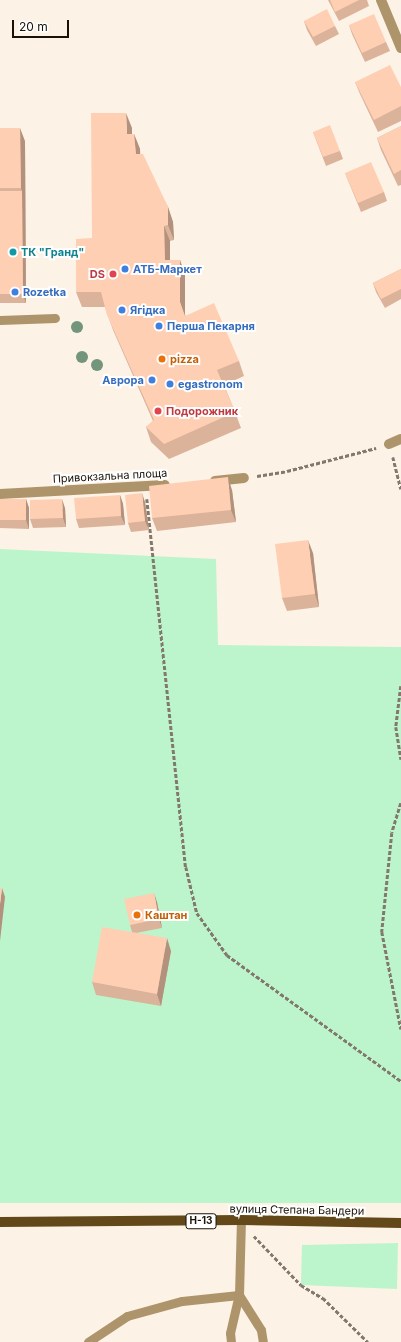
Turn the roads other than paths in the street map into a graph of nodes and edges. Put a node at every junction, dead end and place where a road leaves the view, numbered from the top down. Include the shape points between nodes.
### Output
1 (381, 0) edge
2 (401, 48) edge
3 (56, 318) dead end
4 (0, 320) edge
5 (401, 439) edge
6 (389, 444) road end
7 (244, 478) road end
8 (206, 481) edge
9 (176, 484) edge
10 (0, 494) edge
11 (241, 1220) junction
12 (0, 1222) edge
13 (401, 1223) edge
14 (239, 1295) junction
15 (88, 1342) edge
16 (231, 1342) edge
17 (263, 1342) edge

1 - 2 street
3 - 4 lane
5 - 6 street
7 - 8 street
9 - 10 street, Привокзальна площа
11 - 12 main road, вулиця Степана Бандери / Н-13
11 - 13 main road, вулиця Степана Бандери / Н-13
11 - 14 lane
14 - 15 lane via 182,1301 127,1316
14 - 16 lane via 230,1333
14 - 17 lane via 261,1330

